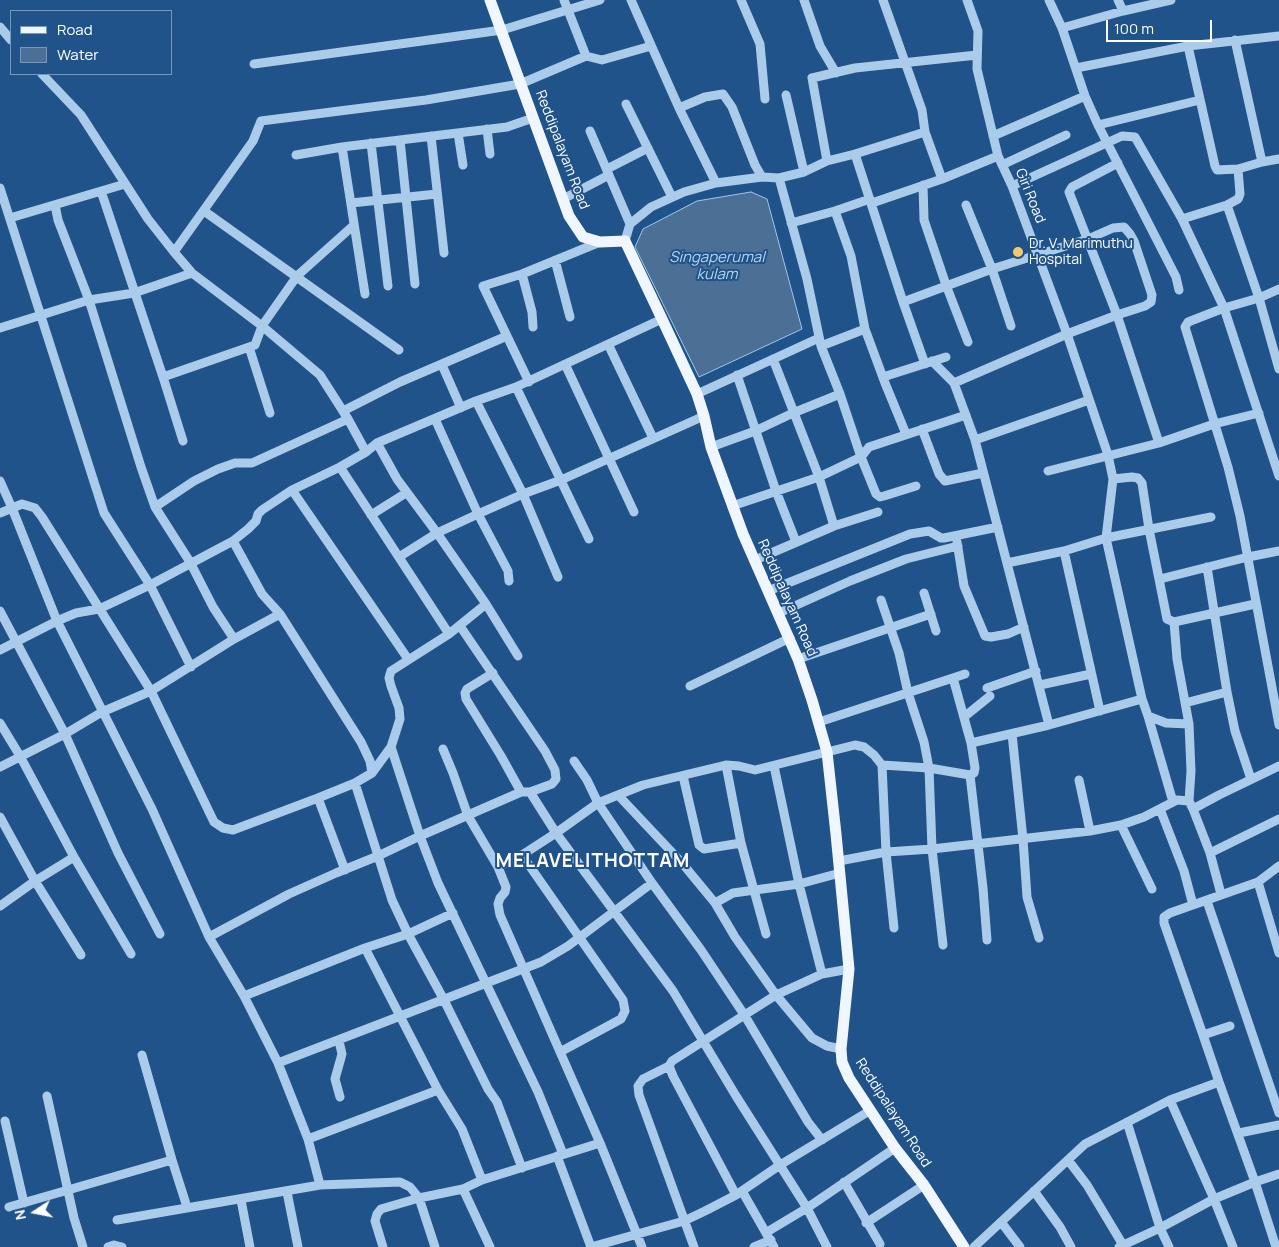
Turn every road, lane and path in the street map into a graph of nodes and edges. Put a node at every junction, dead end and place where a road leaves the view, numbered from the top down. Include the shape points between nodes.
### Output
1 (490, 0) edge
2 (564, 0) edge
3 (600, 0) edge
4 (631, 0) edge
5 (741, 0) edge
6 (804, 0) edge
7 (883, 0) edge
8 (967, 0) edge
9 (1049, 0) edge
10 (1118, 0) edge
11 (1170, 0) edge
12 (568, 10) junction
13 (1124, 11) junction
14 (0, 28) edge
15 (1062, 28) junction
16 (502, 30) junction
17 (1279, 36) edge
18 (10, 39) edge
19 (1236, 40) junction
20 (651, 46) junction
21 (1188, 46) junction
22 (977, 55) junction
23 (586, 56) junction
24 (905, 62) junction
25 (254, 64) dead end
26 (1076, 68) junction
27 (836, 73) junction
28 (43, 75) edge
29 (520, 84) junction
30 (786, 94) dead end
31 (1085, 96) junction
32 (765, 99) dead end
33 (1200, 100) junction
34 (626, 104) dead end
35 (679, 108) junction
36 (533, 118) junction
37 (1098, 126) junction
38 (487, 129) junction
39 (590, 131) dead end
40 (925, 132) junction
41 (458, 133) junction
42 (1066, 135) dead end
43 (430, 136) junction
44 (993, 136) junction
45 (400, 140) junction
46 (1108, 142) junction
47 (370, 144) junction
48 (342, 147) junction
49 (648, 148) junction
50 (490, 154) dead end
51 (855, 154) junction
52 (296, 156) dead end
53 (1279, 159) edge
54 (1000, 161) junction
55 (827, 162) junction
56 (1262, 162) junction
57 (1118, 163) junction
58 (463, 165) dead end
59 (1238, 169) junction
60 (608, 172) junction
61 (804, 172) junction
62 (762, 178) junction
63 (779, 178) junction
64 (942, 179) junction
65 (716, 183) junction
66 (125, 184) junction
67 (923, 185) junction
68 (1012, 186) junction
69 (0, 188) edge
70 (101, 191) junction
71 (437, 194) junction
72 (406, 196) junction
73 (672, 198) junction
74 (378, 199) junction
75 (563, 199) junction
76 (871, 201) junction
77 (351, 203) junction
78 (55, 205) junction
79 (966, 205) dead end
80 (1227, 205) junction
81 (204, 211) junction
82 (835, 211) junction
83 (10, 218) junction
84 (1182, 218) junction
85 (792, 223) junction
86 (630, 224) junction
87 (354, 225) junction
88 (1088, 239) junction
89 (625, 241) junction
90 (600, 242) junction
91 (174, 252) junction
92 (444, 253) dead end
93 (1038, 255) junction
94 (555, 260) junction
95 (992, 269) junction
96 (192, 273) junction
97 (522, 274) junction
98 (297, 276) junction
99 (415, 284) dead end
100 (388, 286) dead end
101 (946, 286) junction
102 (1279, 289) edge
103 (1179, 290) dead end
104 (134, 293) junction
105 (365, 294) dead end
106 (1259, 298) junction
107 (89, 300) junction
108 (903, 302) junction
109 (1224, 308) junction
110 (41, 315) junction
111 (1117, 315) junction
112 (570, 317) dead end
113 (662, 319) junction
114 (262, 326) junction
115 (1011, 326) dead end
116 (534, 327) dead end
117 (0, 328) edge
118 (865, 329) junction
119 (1067, 334) junction
120 (507, 336) junction
121 (1275, 341) edge
122 (820, 342) junction
123 (968, 342) dead end
124 (608, 344) junction
125 (249, 346) junction
126 (399, 350) dead end
127 (946, 357) dead end
128 (773, 359) junction
129 (929, 362) junction
130 (565, 364) junction
131 (442, 365) junction
132 (1279, 369) edge
133 (737, 375) junction
134 (163, 377) junction
135 (883, 377) junction
136 (528, 382) junction
137 (954, 383) junction
138 (516, 387) junction
139 (697, 394) junction
140 (840, 394) junction
141 (1090, 400) junction
142 (476, 401) junction
143 (462, 408) junction
144 (270, 413) dead end
145 (793, 413) junction
146 (1259, 413) junction
147 (346, 415) junction
148 (966, 415) junction
149 (704, 416) junction
150 (435, 419) junction
151 (1214, 424) junction
152 (922, 429) junction
153 (755, 431) junction
154 (906, 434) junction
155 (653, 438) junction
156 (975, 440) junction
157 (183, 441) dead end
158 (377, 443) junction
159 (1159, 443) junction
160 (711, 447) junction
161 (366, 452) junction
162 (1108, 454) junction
163 (860, 456) junction
164 (608, 458) junction
165 (340, 467) junction
166 (1048, 471) dead end
167 (983, 473) junction
168 (1279, 476) edge
169 (819, 477) junction
170 (1113, 479) junction
171 (561, 480) junction
172 (0, 481) edge
173 (916, 486) dead end
174 (292, 490) junction
175 (776, 491) junction
176 (406, 492) junction
177 (522, 494) junction
178 (732, 506) junction
179 (155, 507) junction
180 (12, 508) junction
181 (634, 512) dead end
182 (878, 512) dead end
183 (0, 513) edge
184 (478, 514) junction
185 (371, 515) junction
186 (1211, 517) dead end
187 (834, 526) junction
188 (998, 527) junction
189 (1149, 529) junction
190 (437, 533) junction
191 (956, 536) junction
192 (1106, 538) junction
193 (589, 539) dead end
194 (233, 541) junction
195 (796, 542) junction
196 (958, 546) junction
197 (1064, 551) junction
198 (1279, 551) edge
199 (399, 557) junction
200 (1248, 557) junction
201 (755, 560) junction
202 (190, 562) junction
203 (1007, 562) junction
204 (1207, 567) junction
205 (558, 577) dead end
206 (1160, 579) junction
207 (509, 581) dead end
208 (150, 585) junction
209 (768, 591) junction
210 (924, 593) dead end
211 (881, 600) dead end
212 (486, 604) junction
213 (1255, 604) junction
214 (99, 609) junction
215 (0, 611) edge
216 (779, 613) junction
217 (280, 614) junction
218 (930, 614) junction
219 (1214, 614) junction
220 (57, 621) junction
221 (1174, 622) junction
222 (460, 626) junction
223 (1024, 627) junction
224 (890, 628) junction
225 (936, 631) dead end
226 (449, 634) junction
227 (790, 638) junction
228 (234, 639) junction
229 (16, 642) junction
230 (0, 650) edge
231 (518, 656) dead end
232 (408, 659) junction
233 (798, 659) junction
234 (191, 667) junction
235 (1036, 670) junction
236 (494, 673) junction
237 (965, 674) dead end
238 (1091, 674) junction
239 (953, 678) junction
240 (1276, 682) edge
241 (1040, 685) junction
242 (690, 686) dead end
243 (151, 691) junction
244 (1227, 692) junction
245 (908, 693) junction
246 (1142, 699) junction
247 (1185, 703) junction
248 (1100, 711) junction
249 (102, 712) junction
250 (1148, 716) junction
251 (964, 717) junction
252 (819, 722) junction
253 (0, 723) edge
254 (1189, 724) junction
255 (1049, 725) junction
256 (1279, 725) edge
257 (65, 734) junction
258 (1012, 734) junction
259 (971, 743) junction
260 (390, 747) junction
261 (443, 749) dead end
262 (827, 752) junction
263 (20, 756) junction
264 (574, 761) dead end
265 (882, 765) junction
266 (0, 766) edge
267 (726, 766) junction
268 (774, 766) junction
269 (1279, 766) edge
270 (929, 768) junction
271 (372, 773) junction
272 (970, 775) junction
273 (683, 776) junction
274 (1251, 779) junction
275 (1079, 780) dead end
276 (355, 783) junction
277 (526, 792) junction
278 (618, 795) junction
279 (318, 798) junction
280 (1173, 802) junction
281 (598, 803) junction
282 (1191, 805) junction
283 (1160, 809) junction
284 (468, 816) junction
285 (0, 818) edge
286 (1279, 819) edge
287 (1121, 825) junction
288 (1090, 831) junction
289 (556, 833) junction
290 (420, 836) junction
291 (1023, 838) junction
292 (740, 843) junction
293 (978, 844) junction
294 (932, 849) junction
295 (886, 852) junction
296 (1210, 853) junction
297 (522, 855) junction
298 (378, 856) junction
299 (74, 858) junction
300 (839, 861) junction
301 (1279, 866) edge
302 (498, 867) junction
303 (345, 870) junction
304 (840, 873) junction
305 (35, 881) junction
306 (1258, 882) junction
307 (652, 883) junction
308 (799, 884) junction
309 (754, 889) junction
310 (1152, 889) dead end
311 (1221, 894) junction
312 (1206, 901) junction
313 (715, 903) junction
314 (1193, 905) junction
315 (0, 906) edge
316 (615, 912) junction
317 (453, 913) junction
318 (894, 928) dead end
319 (160, 934) dead end
320 (408, 934) junction
321 (766, 934) dead end
322 (209, 936) junction
323 (579, 938) junction
324 (1039, 938) dead end
325 (987, 940) dead end
326 (943, 945) dead end
327 (364, 948) junction
328 (1279, 953) edge
329 (130, 954) dead end
330 (81, 956) dead end
331 (524, 969) junction
332 (849, 969) junction
333 (822, 974) junction
334 (486, 984) junction
335 (776, 995) junction
336 (244, 996) junction
337 (444, 1000) junction
338 (401, 1016) junction
339 (744, 1016) junction
340 (1230, 1026) dead end
341 (1203, 1035) junction
342 (339, 1040) junction
343 (704, 1041) junction
344 (841, 1049) junction
345 (560, 1052) junction
346 (142, 1055) dead end
347 (278, 1063) junction
348 (669, 1066) junction
349 (1219, 1082) junction
350 (438, 1090) junction
351 (47, 1096) dead end
352 (340, 1097) dead end
353 (1170, 1100) junction
354 (871, 1110) junction
355 (1279, 1113) edge
356 (5, 1121) dead end
357 (1127, 1122) junction
358 (1279, 1125) edge
359 (1239, 1134) junction
360 (308, 1138) junction
361 (822, 1140) junction
362 (600, 1143) junction
363 (895, 1148) junction
364 (560, 1155) junction
365 (172, 1160) junction
366 (1068, 1160) junction
367 (780, 1165) junction
368 (522, 1168) junction
369 (1279, 1174) edge
370 (482, 1180) junction
371 (844, 1182) junction
372 (1255, 1182) junction
373 (320, 1185) junction
374 (924, 1185) junction
375 (68, 1189) junction
376 (463, 1189) junction
377 (287, 1192) junction
378 (1034, 1192) junction
379 (739, 1193) junction
380 (419, 1198) junction
381 (1214, 1199) junction
382 (241, 1200) junction
383 (24, 1203) junction
384 (9, 1207) dead end
385 (187, 1207) junction
386 (807, 1208) junction
387 (117, 1220) dead end
388 (684, 1221) junction
389 (1001, 1222) junction
390 (866, 1223) junction
391 (1160, 1228) junction
392 (637, 1235) junction
393 (771, 1240) edge
394 (880, 1244) dead end
395 (1121, 1246) edge
396 (83, 1247) edge
397 (108, 1247) edge
398 (122, 1247) edge
399 (250, 1247) edge
400 (298, 1247) edge
401 (383, 1247) edge
402 (435, 1247) edge
403 (490, 1247) edge
404 (591, 1247) edge
405 (642, 1247) edge
406 (694, 1247) edge
407 (754, 1247) edge
408 (827, 1247) edge
409 (964, 1247) edge
410 (974, 1247) edge
411 (1020, 1247) edge
412 (1071, 1247) edge
413 (1169, 1247) edge
414 (1233, 1247) edge
415 (1276, 1247) edge

1 - 16 main road, Reddipalayam Road
2 - 12 street
3 - 12 street
4 - 20 street
5 - 32 street via 760,44
6 - 27 street via 820,46
7 - 24 street
8 - 22 street, Giri Road via 978,30
9 - 15 street
10 - 13 street
11 - 13 street
12 - 16 street
12 - 23 street
13 - 15 street
14 - 18 street
15 - 26 street
16 - 25 street
16 - 29 main road, Reddipalayam Road
17 - 19 street
19 - 21 street
19 - 56 street
20 - 23 street via 602,60
20 - 35 street
21 - 26 street
21 - 33 street
22 - 24 street
22 - 44 street, Giri Road via 977,69
23 - 29 street
24 - 27 street
24 - 40 street via 922,110
26 - 31 street
27 - 55 street via 812,78
28 - 66 street via 81,115
29 - 36 main road, Reddipalayam Road
29 - 81 street via 426,100 261,121 253,141
30 - 61 street
31 - 37 street
31 - 44 street
33 - 37 street
33 - 59 street via 1217,170
34 - 49 street
35 - 62 street via 705,97 723,94 732,107
35 - 65 street
36 - 38 street via 507,127
36 - 75 main road, Reddipalayam Road
37 - 46 street
38 - 41 street
38 - 50 street
39 - 60 street
40 - 51 street
40 - 64 street
41 - 43 street
41 - 58 street
42 - 54 street
43 - 45 street
43 - 71 street
44 - 54 street, Giri Road
45 - 47 street
45 - 72 street
46 - 57 street
46 - 68 street
46 - 84 street via 1122,136 1135,137
47 - 48 street
47 - 74 street
48 - 52 street
48 - 77 street
49 - 60 street
49 - 73 street
51 - 55 street
51 - 76 street
53 - 56 street
54 - 64 street
54 - 68 street, Giri Road
55 - 61 street
56 - 59 street
57 - 88 street via 1069,189
57 - 103 street via 1176,277
59 - 80 street via 1240,194 1238,200
60 - 75 street
60 - 86 street
61 - 63 street
62 - 63 street
62 - 65 street
63 - 85 street
64 - 67 street
65 - 73 street
66 - 70 street
66 - 91 street
67 - 76 street
67 - 101 street via 924,220
68 - 93 street, Giri Road
69 - 83 street
70 - 78 street
70 - 104 street
71 - 72 street
71 - 92 street
72 - 74 street
72 - 99 street
73 - 86 street via 651,208
74 - 77 street
74 - 100 street
75 - 90 main road, Reddipalayam Road via 569,216 583,237
76 - 82 street
76 - 108 street
77 - 87 street
78 - 83 street
78 - 107 street
79 - 95 street
80 - 84 street
80 - 106 street
81 - 91 street
81 - 98 street
82 - 85 street
82 - 118 street via 851,256
83 - 110 street
84 - 109 street
85 - 122 street
86 - 89 street
87 - 98 street
87 - 105 street
88 - 93 street
88 - 111 street
88 - 111 street via 1113,228 1124,227 1134,241 1152,295 1151,302
89 - 90 main road
89 - 113 main road, Reddipalayam Road
90 - 94 street
91 - 96 street
93 - 95 street
93 - 119 street, Giri Road
94 - 97 street
94 - 112 street
95 - 101 street
95 - 115 street
96 - 104 street
96 - 114 street
97 - 116 street
97 - 120 street via 483,286
98 - 114 street
98 - 126 street
101 - 108 street
101 - 123 street
102 - 106 street
104 - 107 street
104 - 134 street
106 - 109 street
106 - 121 street
107 - 110 street
107 - 179 street
108 - 129 street
109 - 146 street
109 - 151 street via 1188,322 1185,327
110 - 117 street
110 - 208 street via 104,513
111 - 119 street
111 - 159 street
113 - 124 street
113 - 139 main road, Reddipalayam Road
114 - 125 street via 255,345
114 - 147 street via 320,376
118 - 122 street
118 - 135 street
119 - 137 street
119 - 141 street, Giri Road
120 - 131 street
120 - 136 street
121 - 132 street
122 - 128 street
122 - 140 street
124 - 130 street
124 - 155 street
125 - 134 street
125 - 144 street
127 - 129 street
128 - 133 street
128 - 145 street
129 - 135 street
129 - 137 street
130 - 136 street
130 - 164 street
131 - 143 street
131 - 147 street via 400,382
133 - 139 street
133 - 153 street
134 - 157 street
135 - 154 street
136 - 138 street
137 - 148 street
138 - 142 street
138 - 171 street
139 - 149 main road, Reddipalayam Road
140 - 145 street
140 - 163 street
141 - 156 street
141 - 162 street, Giri Road
142 - 143 street
142 - 177 street
143 - 150 street
145 - 153 street
145 - 169 street
146 - 151 street
146 - 168 street
147 - 161 street
147 - 179 street via 252,463 235,463 218,469
148 - 152 street
148 - 156 street
149 - 155 street
149 - 160 main road, Reddipalayam Road
150 - 158 street
150 - 184 street
151 - 159 street
151 - 200 street via 1228,467
152 - 154 street
152 - 167 street via 939,474 945,481
153 - 160 street
153 - 175 street
154 - 163 street via 869,447
155 - 164 street
156 - 167 street
158 - 161 street
158 - 176 street
159 - 162 street
160 - 178 main road, Reddipalayam Road
161 - 165 street
162 - 166 street
162 - 170 street, Giri Road
163 - 169 street
163 - 173 street via 878,496
164 - 171 street
164 - 181 street
165 - 174 street
165 - 185 street
167 - 188 street
169 - 175 street
169 - 187 street
170 - 189 street via 1132,476 1142,483
170 - 192 street, Giri Road
171 - 177 street
171 - 193 street
172 - 180 street
174 - 194 street via 262,510 256,521
174 - 232 street
175 - 178 street
175 - 195 street
176 - 185 street
176 - 190 street
177 - 184 street
177 - 205 street
178 - 201 main road, Reddipalayam Road
179 - 202 street
180 - 183 street
180 - 214 street via 22,504 35,508
180 - 220 street
182 - 187 street
184 - 190 street
184 - 207 street via 508,571
185 - 199 street
186 - 189 street
187 - 195 street
188 - 191 street
188 - 203 street
189 - 192 street
189 - 206 street
190 - 199 street
190 - 212 street
191 - 196 street
191 - 209 street via 941,538 929,530 910,534
192 - 197 street
192 - 246 street, Giri Road
194 - 202 street
194 - 217 street via 262,594
195 - 201 street
196 - 216 street via 906,559
196 - 223 street via 964,586 985,636 1008,634
197 - 203 street
197 - 238 street
198 - 200 street
199 - 226 street
200 - 204 street
200 - 213 street
201 - 209 main road, Reddipalayam Road
202 - 208 street
202 - 228 street
203 - 223 street
204 - 206 street
204 - 219 street
206 - 221 street via 1167,619
208 - 214 street
208 - 234 street
209 - 216 main road, Reddipalayam Road
210 - 218 street
211 - 224 street
212 - 222 street
212 - 231 street
213 - 219 street
213 - 240 street
214 - 220 street
214 - 243 street
215 - 229 street
216 - 227 main road, Reddipalayam Road
217 - 228 street
217 - 271 street via 361,742
218 - 224 street
218 - 225 street
219 - 221 street
219 - 244 street
220 - 229 street
220 - 249 street
221 - 247 street
222 - 226 street
222 - 236 street
223 - 235 street
224 - 233 street
224 - 245 street
226 - 232 street
227 - 233 main road, Reddipalayam Road
227 - 242 street
228 - 234 street
229 - 230 street
229 - 257 street
232 - 260 street via 391,671 389,678 400,719
233 - 252 main road, Reddipalayam Road
234 - 243 street
235 - 241 street
235 - 251 street via 988,692
236 - 277 street via 467,689 466,699
236 - 277 street via 556,770 552,784
237 - 239 street
238 - 241 street
238 - 248 street
239 - 245 street
239 - 251 street
240 - 256 street
241 - 255 street
243 - 249 street
243 - 279 street via 214,822 223,828 233,830
244 - 247 street
244 - 274 street via 1235,731
245 - 252 street
245 - 270 street
246 - 248 street
246 - 250 street, Giri Road
247 - 254 street
248 - 255 street
249 - 257 street
249 - 322 street via 152,809
250 - 254 street via 1166,723
250 - 280 street, Giri Road
251 - 259 street
252 - 262 main road, Reddipalayam Road
253 - 263 street
254 - 282 street
255 - 258 street
257 - 263 street
257 - 319 street via 118,853
258 - 259 street
258 - 291 street
259 - 272 street via 975,768
260 - 271 street
260 - 290 street
261 - 284 street
262 - 265 street via 855,745 864,747
262 - 268 street
262 - 300 main road, Reddipalayam Road
263 - 266 street
263 - 299 street
264 - 281 street
265 - 270 street
265 - 295 street
267 - 268 street via 755,770
267 - 273 street
267 - 292 street
268 - 308 street
269 - 274 street
270 - 272 street
270 - 294 street
271 - 276 street
272 - 293 street
273 - 278 street via 643,785
273 - 292 street via 699,845 704,849
274 - 282 street
275 - 288 street
276 - 279 street
276 - 298 street
277 - 284 street
277 - 289 street
278 - 281 street
278 - 313 street via 682,862
279 - 303 street
280 - 282 street via 1177,800
280 - 283 street
281 - 289 street
281 - 307 street
282 - 296 street
283 - 287 street
283 - 314 street via 1184,870
284 - 290 street
284 - 302 street
285 - 305 street
286 - 296 street
287 - 288 street
287 - 310 street
288 - 291 street
289 - 297 street
289 - 316 street
290 - 298 street
290 - 317 street
291 - 293 street
291 - 324 street via 1027,897
292 - 309 street
293 - 294 street
293 - 325 street
294 - 295 street
294 - 326 street
295 - 300 street
295 - 318 street
296 - 311 street
297 - 302 street
297 - 323 street
298 - 303 street
298 - 320 street via 387,887
299 - 305 street
299 - 329 street
300 - 304 main road, Reddipalayam Road
301 - 306 street
302 - 331 street via 506,886 498,904 500,915
303 - 322 street via 289,894
304 - 308 street
304 - 332 main road, Reddipalayam Road
305 - 315 street
305 - 330 street
306 - 311 street
306 - 328 street
307 - 316 street
307 - 339 street
308 - 309 street
308 - 333 street
309 - 313 street via 733,893
309 - 321 street
311 - 312 street
312 - 314 street
312 - 355 street
313 - 335 street
314 - 341 street via 1170,913 1164,917 1164,923
316 - 323 street
316 - 343 street via 673,991
317 - 320 street
317 - 334 street
320 - 327 street
320 - 337 street
322 - 336 street
323 - 331 street
323 - 345 street via 623,1000 625,1011 621,1019
327 - 336 street
327 - 338 street
331 - 334 street
331 - 345 street
332 - 333 street
332 - 344 main road, Reddipalayam Road
333 - 335 street
334 - 337 street
334 - 364 street via 538,1092
335 - 339 street
335 - 344 street via 812,1038
336 - 347 street
337 - 338 street
337 - 368 street via 497,1102
338 - 342 street
338 - 350 street
339 - 343 street
339 - 361 street
340 - 341 street
341 - 349 street
342 - 347 street
342 - 352 street via 342,1054 335,1079
343 - 348 street via 680,1055
343 - 367 street
344 - 354 main road, Reddipalayam Road via 849,1078
345 - 362 street
346 - 365 street
347 - 360 street
348 - 379 street
348 - 388 street via 643,1079 638,1086
349 - 353 street
349 - 359 street
350 - 360 street
350 - 370 street via 462,1130
351 - 375 street
353 - 357 street
353 - 381 street
354 - 361 street
354 - 363 main road, Reddipalayam Road
356 - 383 street
357 - 366 street via 1085,1144
357 - 391 street
358 - 359 street
359 - 372 street
360 - 373 street
361 - 367 street
362 - 364 street
362 - 392 street
363 - 371 street
363 - 374 main road, Reddipalayam Road
364 - 368 street
364 - 404 street
365 - 375 street
365 - 385 street
366 - 378 street
366 - 395 street via 1087,1185
367 - 379 street
367 - 386 street
368 - 370 street
369 - 372 street
370 - 376 street
371 - 386 street
371 - 390 street
372 - 381 street
372 - 415 street
373 - 377 street
373 - 380 street via 400,1182 410,1187
374 - 390 street
374 - 409 main road, Reddipalayam Road
375 - 383 street
375 - 396 street
376 - 380 street
376 - 403 street
377 - 382 street
377 - 400 street
378 - 389 street
378 - 412 street
379 - 388 street
379 - 393 street
380 - 401 street via 391,1205 376,1214 375,1222
380 - 402 street
381 - 391 street
381 - 414 street
382 - 385 street
382 - 399 street
383 - 384 street
385 - 387 street
386 - 393 street
386 - 408 street
388 - 392 street
388 - 406 street
389 - 410 street
389 - 411 street
390 - 394 street
391 - 395 street
391 - 413 street
392 - 404 street
392 - 405 street
393 - 407 street
397 - 398 street

